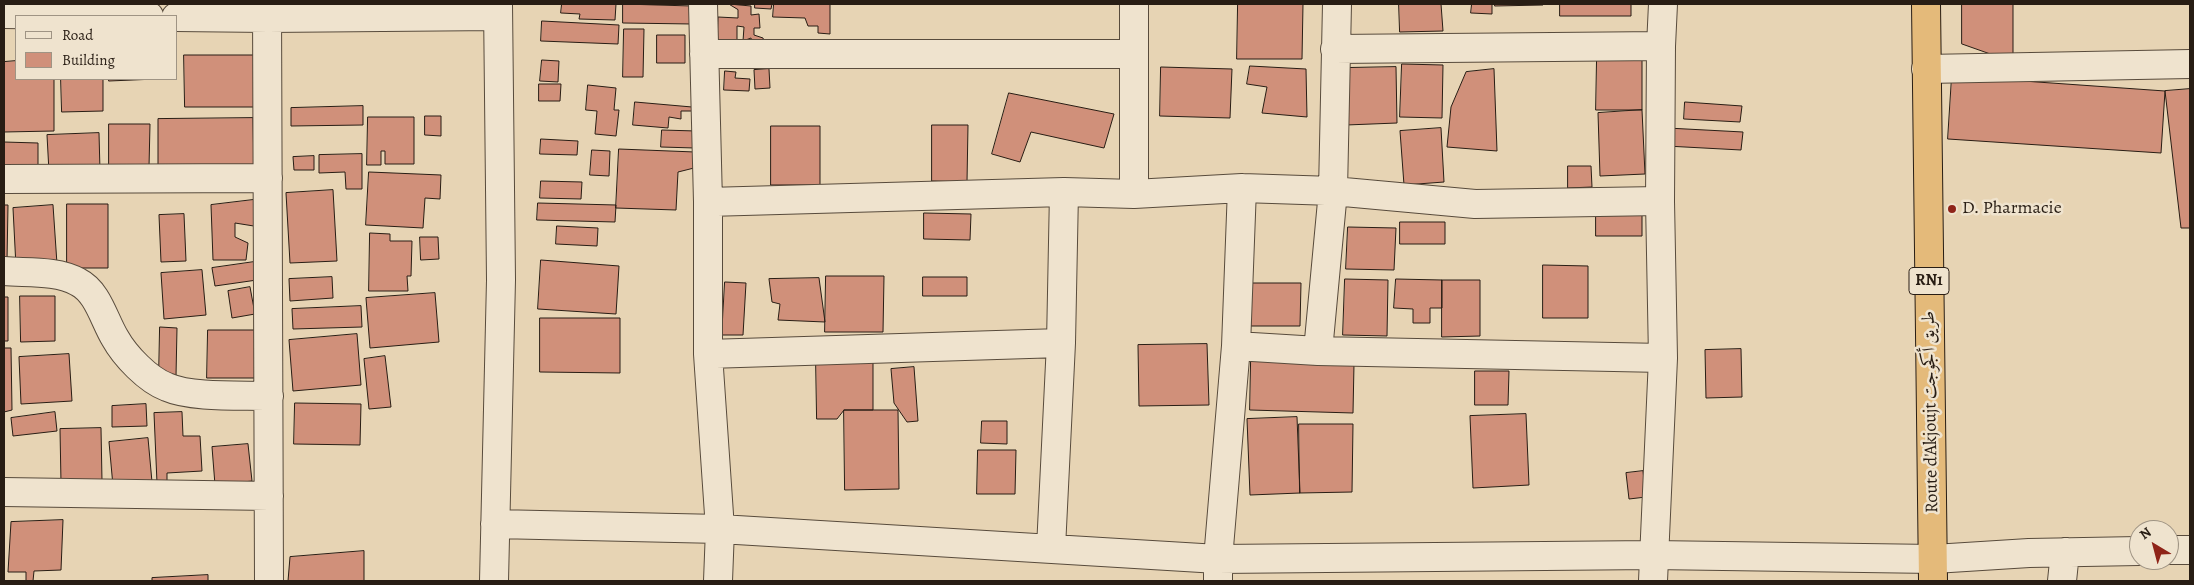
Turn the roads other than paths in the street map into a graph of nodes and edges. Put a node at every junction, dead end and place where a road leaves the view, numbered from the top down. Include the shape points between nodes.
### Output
1 (703, 4) edge
2 (1134, 4) edge
3 (1337, 4) edge
4 (1663, 4) edge
5 (1926, 4) edge
6 (498, 10) edge
7 (268, 11) edge
8 (4, 14) edge
9 (76, 15) edge
10 (178, 17) edge
11 (1660, 46) junction
12 (1335, 49) junction
13 (704, 54) junction
14 (1134, 54) junction
15 (2190, 64) edge
16 (1926, 69) junction
17 (268, 178) junction
18 (4, 179) edge
19 (1242, 188) junction
20 (1333, 191) junction
21 (1064, 192) junction
22 (1134, 194) junction
23 (1660, 201) junction
24 (708, 202) junction
25 (4, 271) edge
26 (1061, 343) junction
27 (1236, 346) junction
28 (1318, 351) junction
29 (708, 354) junction
30 (1663, 358) junction
31 (269, 396) junction
32 (4, 492) edge
33 (269, 496) junction
34 (495, 524) junction
35 (720, 529) junction
36 (1051, 548) junction
37 (2129, 551) edge
38 (2065, 552) junction
39 (1653, 568) edge
40 (1218, 570) edge
41 (1847, 570) edge
42 (1934, 570) edge
43 (269, 581) edge
44 (494, 581) edge
45 (718, 581) edge
46 (2062, 581) edge

1 - 13 street
2 - 14 street
3 - 12 street
4 - 11 street
5 - 16 highway, Route d'Akjoujt طريق أكجوجت / RN1
6 - 7 street
6 - 34 street via 501,280
7 - 10 street
7 - 17 street
8 - 9 street
11 - 12 street
11 - 23 street
12 - 20 street
13 - 14 street
13 - 24 street
14 - 22 street
15 - 16 street
16 - 42 highway, Route d'Akjoujt طريق أكجوجت / RN1
17 - 18 street
17 - 31 street
19 - 20 street
19 - 22 street
19 - 27 street
20 - 23 street via 1475,204
20 - 28 street
21 - 22 street
21 - 24 street
21 - 26 street
23 - 30 street
24 - 29 street
25 - 31 street via 61,276 83,285 95,299 129,359 166,387 192,393
26 - 29 street
26 - 36 street
27 - 28 street
27 - 40 street
28 - 30 street
29 - 35 street
30 - 39 street
31 - 33 street
32 - 33 street
33 - 43 street
34 - 35 street
34 - 44 street
35 - 36 street
35 - 45 street
36 - 40 street
37 - 38 street
38 - 42 street
38 - 46 street
39 - 40 street
39 - 41 street
41 - 42 street

